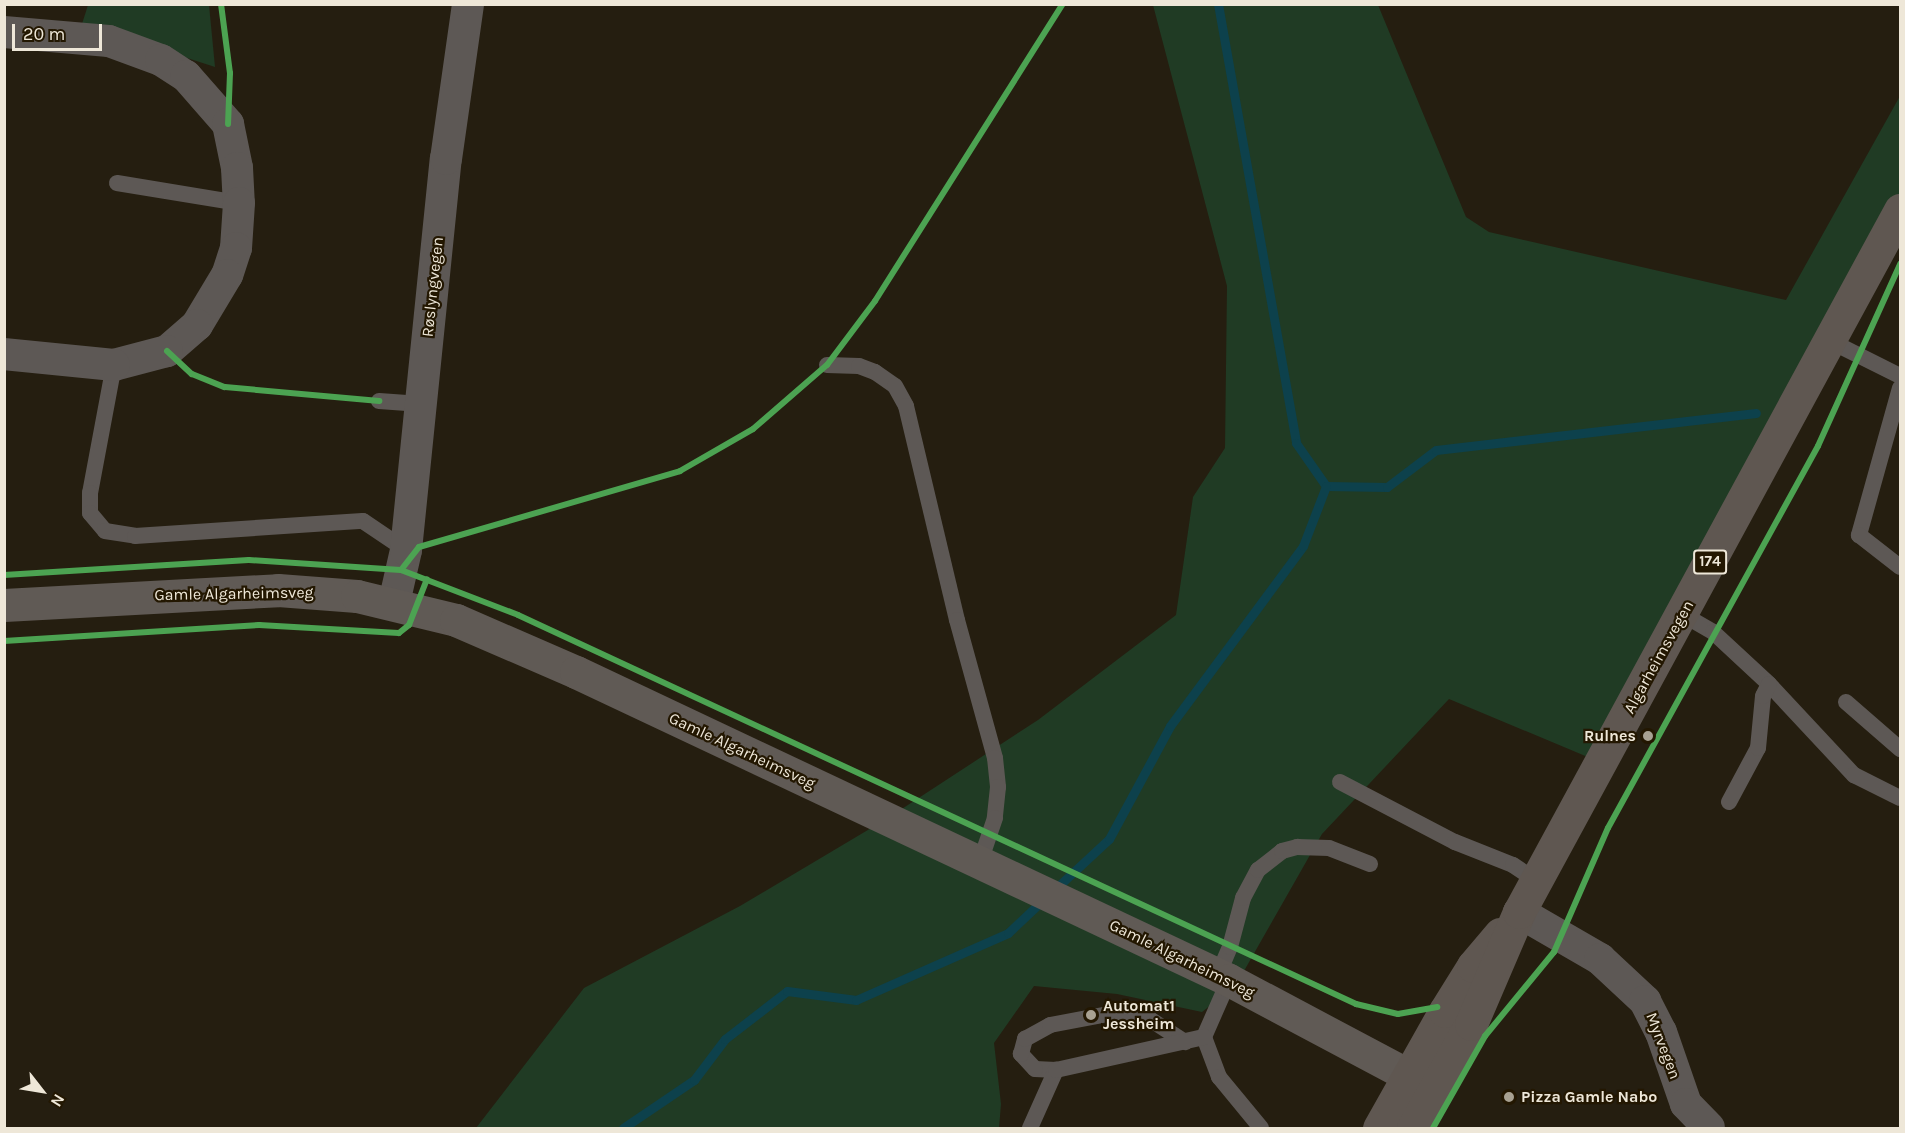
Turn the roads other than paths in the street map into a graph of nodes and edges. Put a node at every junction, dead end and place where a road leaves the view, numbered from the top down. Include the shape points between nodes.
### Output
1 (468, 4) edge
2 (4, 32) edge
3 (117, 183) dead end
4 (239, 203) junction
5 (1900, 210) edge
6 (1830, 341) junction
7 (4, 354) edge
8 (114, 365) junction
9 (827, 365) dead end
10 (1900, 376) edge
11 (1900, 388) edge
12 (379, 401) dead end
13 (421, 404) junction
14 (404, 560) junction
15 (1900, 567) edge
16 (394, 603) junction
17 (4, 605) edge
18 (1682, 614) junction
19 (1769, 684) junction
20 (1846, 702) dead end
21 (1900, 749) edge
22 (1340, 782) dead end
23 (1900, 798) edge
24 (1729, 802) dead end
25 (980, 862) junction
26 (1370, 864) dead end
27 (1537, 881) junction
28 (1519, 912) junction
29 (1223, 978) junction
30 (1203, 1037) junction
31 (1185, 1042) junction
32 (1056, 1070) junction
33 (1421, 1082) junction
34 (1030, 1128) edge
35 (1261, 1128) edge
36 (1379, 1128) edge
37 (1413, 1128) edge
38 (1709, 1128) edge

1 - 13 street, Røslyngvegen via 455,81
2 - 4 street via 109,41 161,60 186,76 228,124
3 - 4 lane
4 - 8 street via 236,248 227,275 197,325 167,351
5 - 6 main road, Algarheimsvegen / 174
6 - 10 lane
6 - 18 main road, Algarheimsvegen / 174
7 - 8 street
8 - 14 lane via 90,493 90,513 105,531 135,536 363,521
9 - 25 lane via 860,366 875,372 895,386 906,406 957,620 995,758 995,818
11 - 15 lane via 1858,535
12 - 13 lane
13 - 14 street, Røslyngvegen
14 - 16 street, Røslyngvegen
16 - 17 main road, Gamle Algarheimsveg via 323,592 226,591
16 - 25 main road, Gamle Algarheimsveg via 499,636
18 - 19 lane via 1713,632
18 - 27 main road, Algarheimsvegen / 174
19 - 23 lane via 1854,775
19 - 24 lane via 1763,696 1758,748
20 - 21 lane
22 - 27 lane via 1455,842 1513,865
25 - 29 main road, Gamle Algarheimsveg
26 - 29 lane via 1329,848 1297,846 1282,851 1258,870 1243,898
27 - 28 main road, Algarheimsvegen / 174
28 - 33 main road, Algarheimsvegen / 174 via 1471,1024
28 - 38 street, Myrvegen via 1600,959 1645,1001 1661,1032 1686,1104
29 - 30 lane
29 - 33 main road, Gamle Algarheimsveg
30 - 31 lane
30 - 35 lane via 1219,1077
31 - 32 lane
31 - 32 lane via 1145,1016 1119,1012 1050,1025 1025,1039 1021,1054 1035,1069
32 - 34 lane
33 - 36 main road, Algarheimsvegen / 174
33 - 37 main road, Algarheimsvegen / 174

